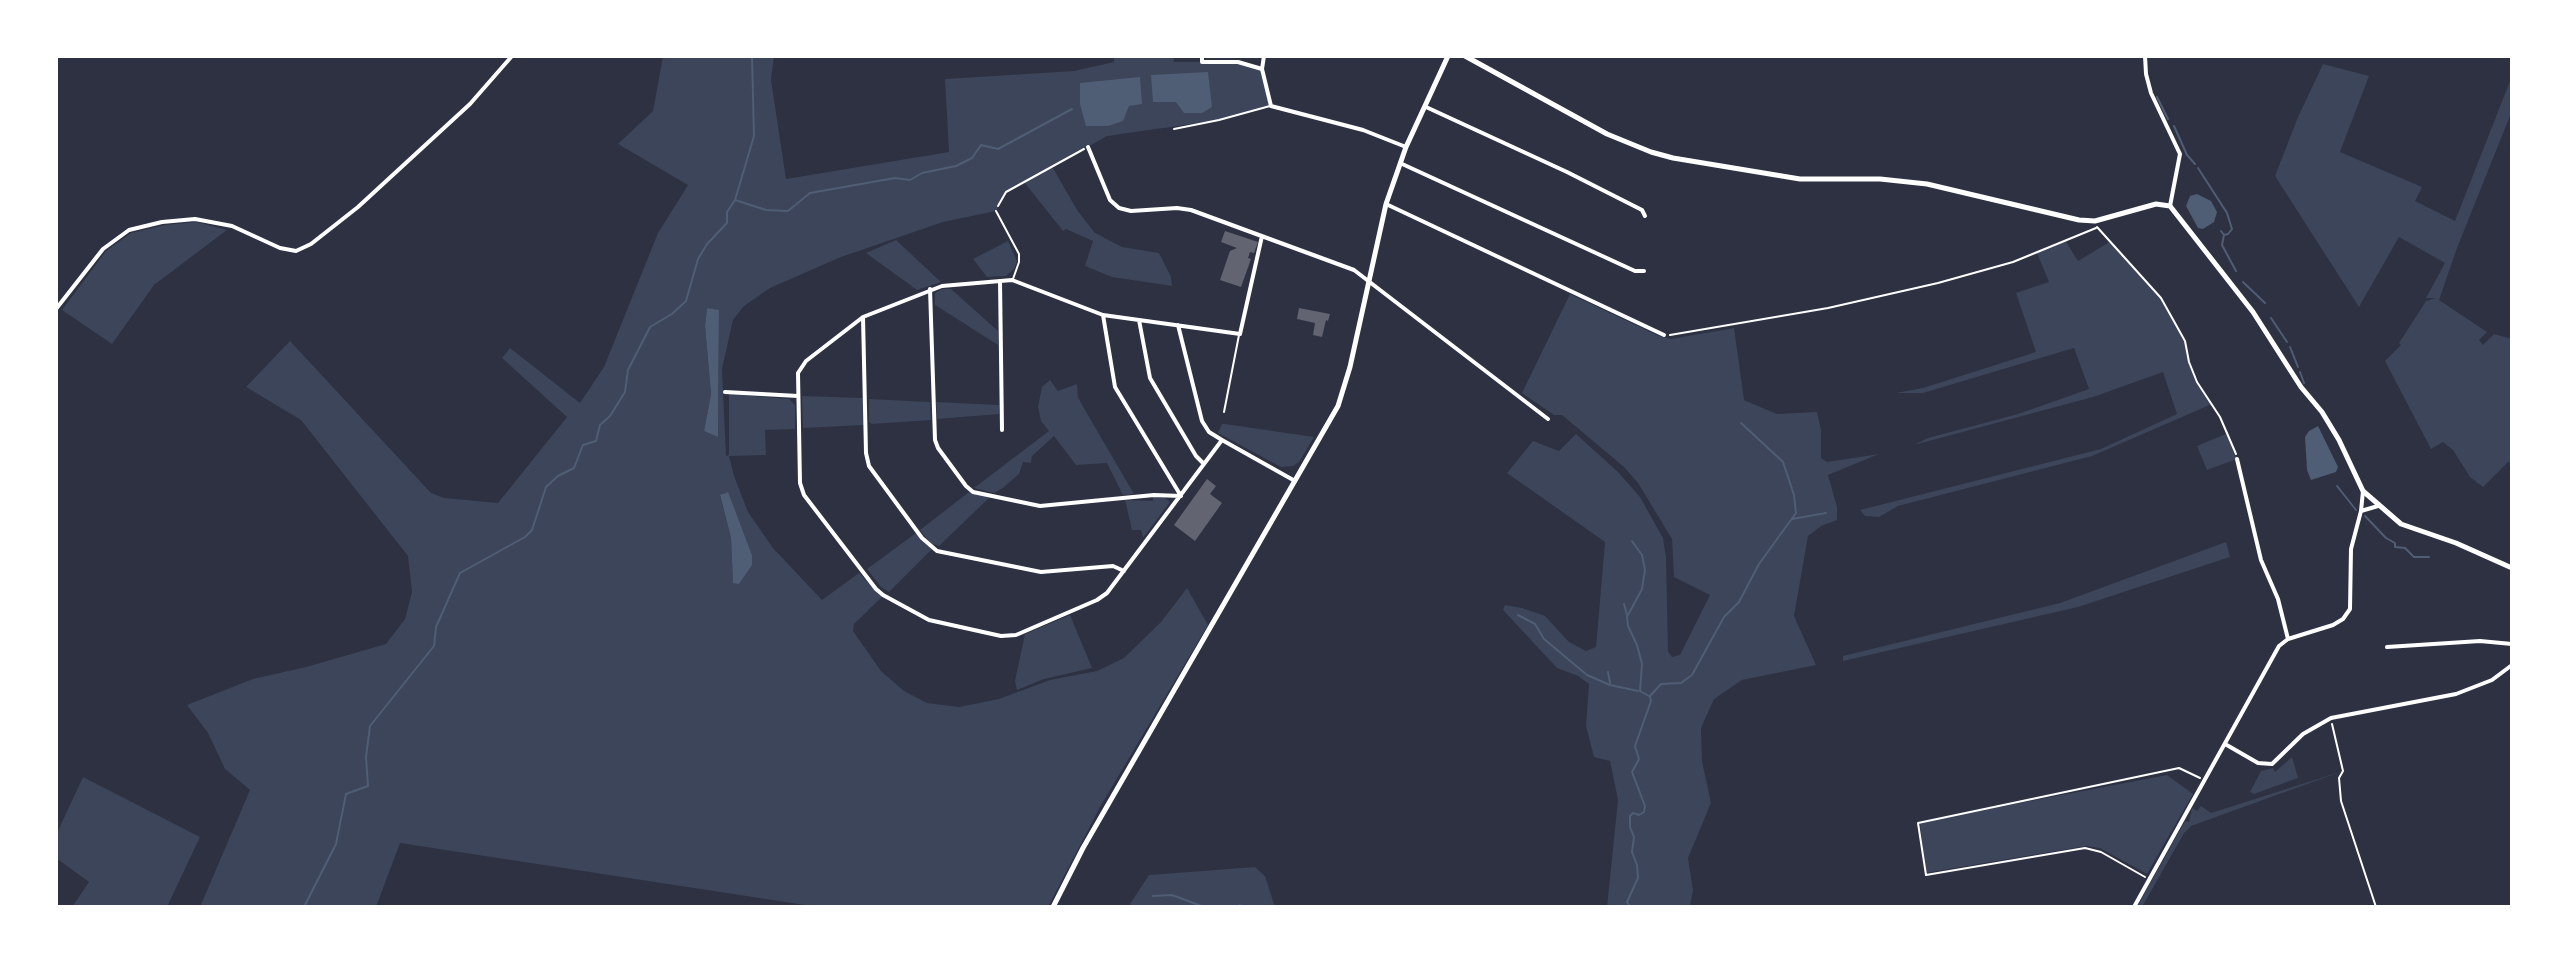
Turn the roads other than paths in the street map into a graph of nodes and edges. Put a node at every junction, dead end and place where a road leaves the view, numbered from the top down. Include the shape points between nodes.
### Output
1 (512, 56) edge
2 (1202, 56) edge
3 (1264, 56) edge
4 (1448, 56) edge
5 (1465, 56) edge
6 (2145, 56) edge
7 (1262, 69) junction
8 (1271, 106) junction
9 (1426, 107) junction
10 (1174, 129) dead end
11 (1088, 147) road end
12 (1406, 147) junction
13 (1400, 163) junction
14 (1386, 204) junction
15 (2170, 206) junction
16 (996, 211) road end
17 (1645, 216) dead end
18 (1262, 236) junction
19 (1644, 271) dead end
20 (1368, 279) junction
21 (1012, 280) junction
22 (1000, 281) junction
23 (930, 289) junction
24 (56, 309) edge
25 (1103, 315) junction
26 (863, 317) junction
27 (1139, 320) junction
28 (1178, 325) junction
29 (1240, 334) junction
30 (1664, 335) road end
31 (725, 392) dead end
32 (798, 396) junction
33 (1224, 412) dead end
34 (1548, 419) dead end
35 (1002, 430) dead end
36 (1222, 440) junction
37 (2237, 459) road end
38 (1204, 464) junction
39 (1296, 481) junction
40 (2363, 491) junction
41 (1181, 496) junction
42 (2378, 506) junction
43 (2361, 511) junction
44 (2512, 568) edge
45 (1124, 571) junction
46 (2288, 639) junction
47 (2512, 644) edge
48 (2387, 647) dead end
49 (2512, 665) edge
50 (2225, 744) junction
51 (1053, 907) edge
52 (2134, 907) edge

1 - 24 street via 470,104 311,244 296,251 280,248 232,226 195,219 129,230 103,249
2 - 7 street via 1202,62 1238,62
3 - 7 street
4 - 9 street
5 - 15 street via 1629,144 1673,158 1800,179 1941,187 2096,224 2156,204
6 - 15 street via 2151,93 2180,154
7 - 8 street
8 - 10 lane
8 - 12 street
9 - 12 street
9 - 17 street via 1567,172
11 - 18 street via 1110,200 1119,208 1191,210
12 - 13 street
13 - 14 street
13 - 19 street
14 - 20 street
14 - 30 street
15 - 40 street via 2322,412
16 - 21 lane via 1019,254
18 - 20 street via 1342,264
18 - 29 street
20 - 34 street
20 - 39 street via 1344,390
21 - 22 street
21 - 25 street
22 - 23 street
22 - 35 street
23 - 26 street
23 - 41 street via 935,440 973,492 1040,506
25 - 27 street
25 - 41 street via 1115,387
26 - 32 street via 801,367
26 - 45 street via 869,466 922,538 937,551 1041,572 1113,566
27 - 28 street
27 - 38 street via 1150,378
28 - 29 street
28 - 36 street via 1202,421
29 - 33 lane
31 - 32 street
32 - 45 street via 804,495 876,589 929,620 1016,635 1097,600
36 - 38 street
36 - 39 street
37 - 46 street via 2261,560
38 - 41 street
39 - 51 street
40 - 42 street
40 - 43 street
41 - 45 street
42 - 43 street
42 - 44 street via 2412,530
43 - 46 street via 2351,549 2352,600 2347,615 2321,631
46 - 50 street via 2279,646
47 - 48 street
49 - 50 street via 2492,680 2456,694 2331,718 2266,765
50 - 52 street

